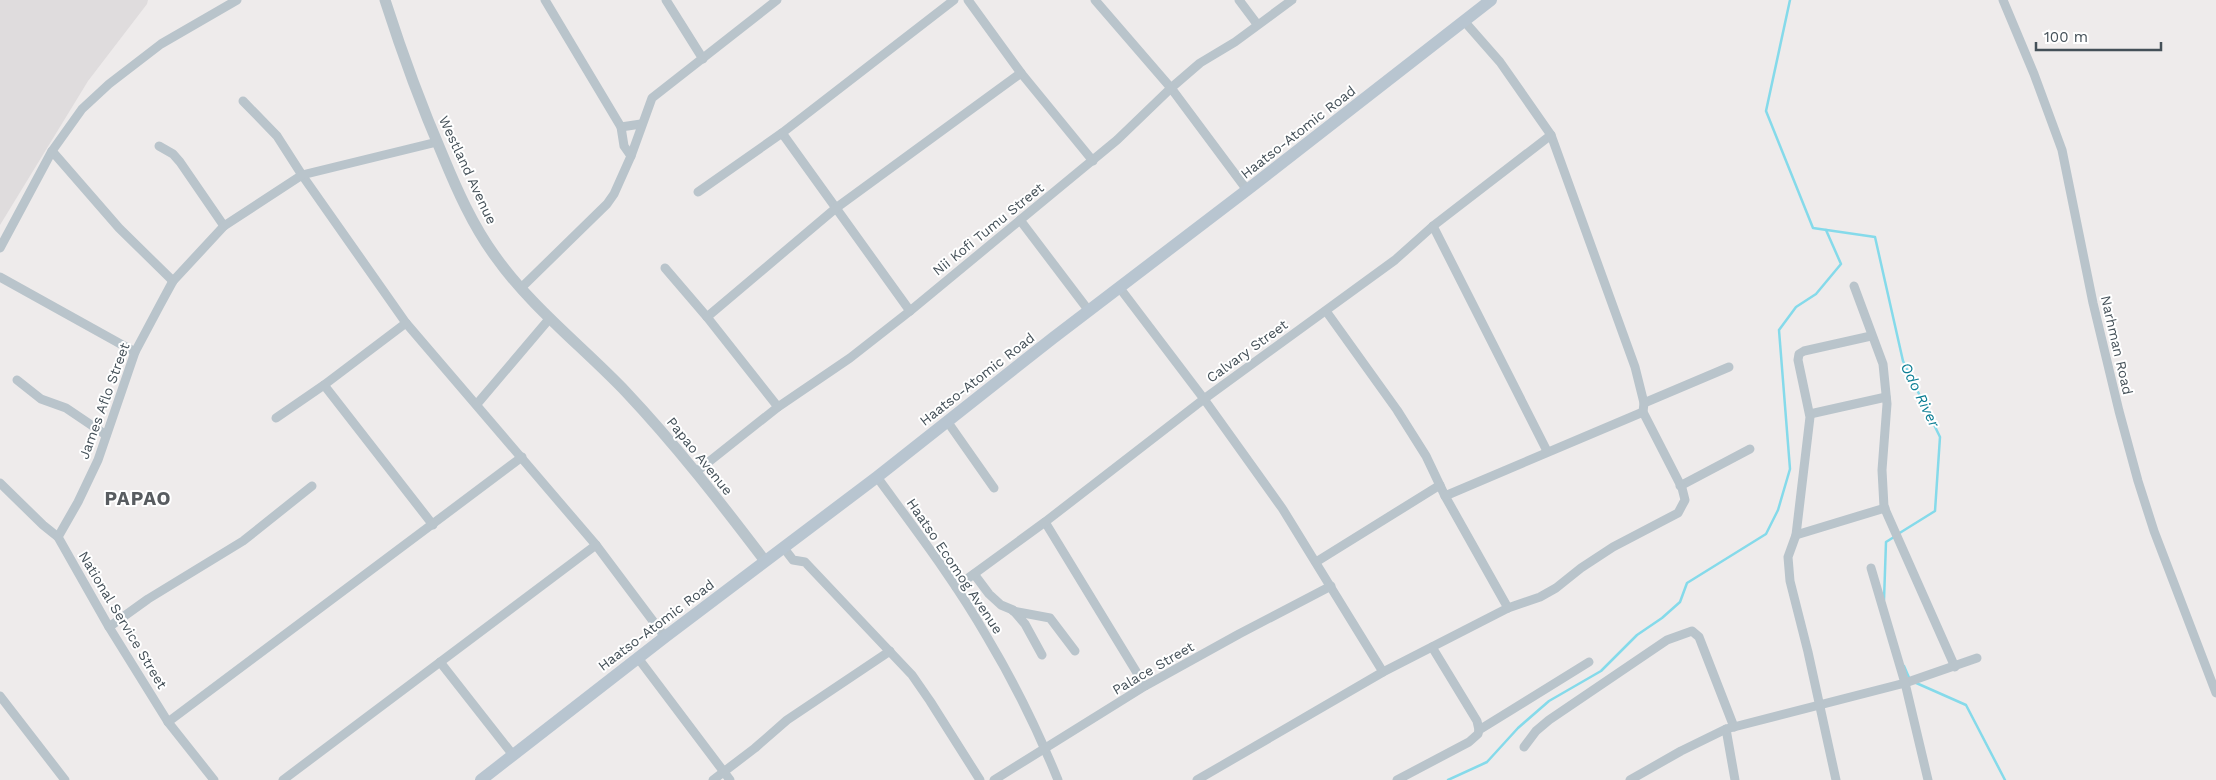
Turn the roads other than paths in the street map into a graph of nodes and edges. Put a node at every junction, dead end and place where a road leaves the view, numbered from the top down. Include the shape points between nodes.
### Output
1 (236, 0) edge
2 (385, 0) edge
3 (545, 0) edge
4 (666, 0) edge
5 (954, 0) edge
6 (968, 0) edge
7 (1096, 0) edge
8 (1239, 0) edge
9 (1292, 0) edge
10 (1491, 0) edge
11 (2003, 0) edge
12 (774, 1) edge
13 (1464, 21) junction
14 (1257, 24) junction
15 (702, 59) junction
16 (1021, 72) junction
17 (1171, 88) junction
18 (243, 101) dead end
19 (641, 124) junction
20 (621, 127) junction
21 (782, 132) junction
22 (1551, 135) junction
23 (437, 142) junction
24 (159, 146) dead end
25 (52, 151) junction
26 (631, 156) junction
27 (1093, 161) junction
28 (302, 175) junction
29 (1247, 190) junction
30 (698, 192) dead end
31 (836, 208) junction
32 (1020, 220) junction
33 (224, 226) junction
34 (1433, 226) junction
35 (0, 248) edge
36 (665, 268) dead end
37 (0, 277) edge
38 (173, 281) junction
39 (1854, 286) dead end
40 (1119, 287) junction
41 (521, 288) junction
42 (910, 311) junction
43 (1089, 311) junction
44 (1326, 311) junction
45 (707, 317) junction
46 (550, 318) junction
47 (406, 323) junction
48 (1871, 336) junction
49 (135, 352) junction
50 (1729, 367) dead end
51 (17, 380) dead end
52 (324, 385) junction
53 (627, 393) joint
54 (1886, 397) junction
55 (1204, 399) junction
56 (477, 404) junction
57 (778, 407) junction
58 (1644, 407) junction
59 (1810, 414) junction
60 (276, 418) dead end
61 (947, 422) junction
62 (106, 435) junction
63 (1750, 450) dead end
64 (1548, 451) junction
65 (522, 457) junction
66 (696, 472) junction
67 (877, 477) junction
68 (0, 482) edge
69 (1440, 485) junction
70 (312, 486) dead end
71 (1680, 486) junction
72 (994, 488) dead end
73 (1445, 496) junction
74 (1885, 508) junction
75 (1045, 522) junction
76 (432, 525) junction
77 (1796, 534) junction
78 (58, 537) junction
79 (596, 545) junction
80 (783, 547) junction
81 (765, 561) junction
82 (1316, 562) junction
83 (1871, 568) dead end
84 (974, 574) junction
85 (1331, 586) junction
86 (956, 587) junction
87 (1508, 608) junction
88 (1013, 610) junction
89 (109, 627) junction
90 (665, 637) junction
91 (1432, 647) junction
92 (890, 651) junction
93 (1075, 651) dead end
94 (1042, 655) dead end
95 (638, 658) junction
96 (1977, 658) dead end
97 (440, 662) junction
98 (1589, 662) dead end
99 (1955, 667) junction
100 (1383, 672) junction
101 (1905, 683) junction
102 (1145, 686) junction
103 (2216, 693) edge
104 (0, 696) edge
105 (1819, 706) junction
106 (168, 722) junction
107 (1730, 728) junction
108 (1479, 730) junction
109 (1524, 747) dead end
110 (1044, 748) junction
111 (513, 755) junction
112 (724, 772) junction
113 (65, 780) edge
114 (214, 780) edge
115 (284, 780) edge
116 (480, 780) edge
117 (712, 780) edge
118 (730, 780) edge
119 (980, 780) edge
120 (994, 780) edge
121 (1058, 780) edge
122 (1197, 780) edge
123 (1397, 780) edge
124 (1630, 780) edge
125 (1735, 780) edge
126 (1836, 780) edge
127 (1928, 780) edge

1 - 25 street via 146,55 86,104
2 - 23 street, Westland Avenue via 408,71
3 - 20 street
4 - 15 street
5 - 21 street
6 - 16 street
7 - 17 street
8 - 14 street
9 - 14 street, Nii Kofi Tumu Street
10 - 13 main road, Haatso-Atomic Road
11 - 103 street, Narhman Road via 2062,150 2093,303 2138,481 2154,532
12 - 15 street
13 - 22 street via 1500,62
13 - 29 main road, Haatso-Atomic Road
14 - 17 street, Nii Kofi Tumu Street via 1200,63
15 - 19 street via 652,98
16 - 27 street
16 - 31 street
17 - 27 street, Nii Kofi Tumu Street
17 - 29 street
18 - 28 street via 277,136
19 - 20 street
19 - 26 street
20 - 26 street via 624,146
21 - 30 street
21 - 31 street
22 - 34 street, Calvary Street
22 - 58 street via 1635,367
23 - 28 street, James Aflo Street
23 - 41 street, Westland Avenue via 481,234
24 - 33 street via 176,158
25 - 35 street
25 - 38 street via 119,228
26 - 41 street via 607,204
27 - 32 street, Nii Kofi Tumu Street
28 - 33 street, James Aflo Street
28 - 47 street
29 - 40 main road, Haatso-Atomic Road
31 - 42 street
31 - 45 street
32 - 42 street, Nii Kofi Tumu Street
32 - 43 street
33 - 38 street, James Aflo Street
34 - 44 street, Calvary Street via 1395,260
34 - 64 street
36 - 45 street
37 - 49 street
38 - 49 street, James Aflo Street
39 - 48 street
40 - 43 main road, Haatso-Atomic Road
40 - 55 street
41 - 46 street, Westland Avenue
42 - 57 street, Nii Kofi Tumu Street via 850,358
43 - 61 main road, Haatso-Atomic Road
44 - 55 street, Calvary Street
44 - 69 street via 1397,410
45 - 57 street
46 - 53 street, Westland Avenue
46 - 56 street
47 - 52 street
47 - 56 street
48 - 54 street via 1883,364
48 - 59 street via 1799,354
49 - 62 street, James Aflo Street
50 - 58 street
51 - 62 street via 34,395 66,408
52 - 60 street
52 - 76 street
53 - 66 street, Papao Avenue
54 - 59 street
54 - 74 street via 1882,470
55 - 75 street, Calvary Street
55 - 82 street via 1282,508
56 - 65 street
57 - 66 street, Nii Kofi Tumu Street
58 - 64 street
58 - 71 street
59 - 77 street
61 - 67 main road, Haatso-Atomic Road
61 - 72 street
62 - 78 street, James Aflo Street via 98,460
63 - 71 street
64 - 73 street
65 - 76 street
65 - 79 street
66 - 81 street, Papao Avenue
67 - 80 main road, Haatso-Atomic Road
67 - 86 street, Haatso Ecomog Avenue
68 - 78 street, National Service Street
69 - 73 street
69 - 82 street
70 - 89 street via 243,541
71 - 87 street via 1685,500 1678,513 1613,547 1540,597
73 - 87 street
74 - 77 street
74 - 99 street
75 - 84 street, Calvary Street
75 - 102 street
76 - 106 street
77 - 105 street via 1788,557 1790,581
78 - 89 street, National Service Street
79 - 90 street
79 - 97 street
80 - 81 main road, Haatso-Atomic Road
80 - 92 street via 794,560 805,562
81 - 90 main road, Haatso-Atomic Road
82 - 85 street
83 - 101 street
84 - 86 street, Calvary Street
84 - 88 street via 989,594
85 - 100 street
85 - 102 street, Palace Street
86 - 110 street, Haatso Ecomog Avenue via 1008,673
87 - 91 street
88 - 93 street via 1050,618
88 - 94 street via 1025,624
89 - 106 street, National Service Street
90 - 95 main road, Haatso-Atomic Road
91 - 100 street
91 - 108 street via 1477,721
92 - 112 street via 787,720
92 - 119 street via 930,701
95 - 111 main road, Haatso-Atomic Road
95 - 112 street
96 - 99 street
97 - 111 street
97 - 115 street
98 - 108 street
99 - 101 street
100 - 122 street
101 - 105 street
101 - 127 street
102 - 110 street, Palace Street
104 - 113 street
105 - 107 street
105 - 126 street
106 - 114 street, National Service Street
107 - 109 street via 1700,636 1692,631 1667,640 1557,715 1536,731
107 - 124 street
107 - 125 street
108 - 123 street via 1469,742
110 - 120 street, Palace Street
110 - 121 street, Haatso Ecomog Avenue
111 - 116 main road, Haatso-Atomic Road
112 - 117 street
112 - 118 street

